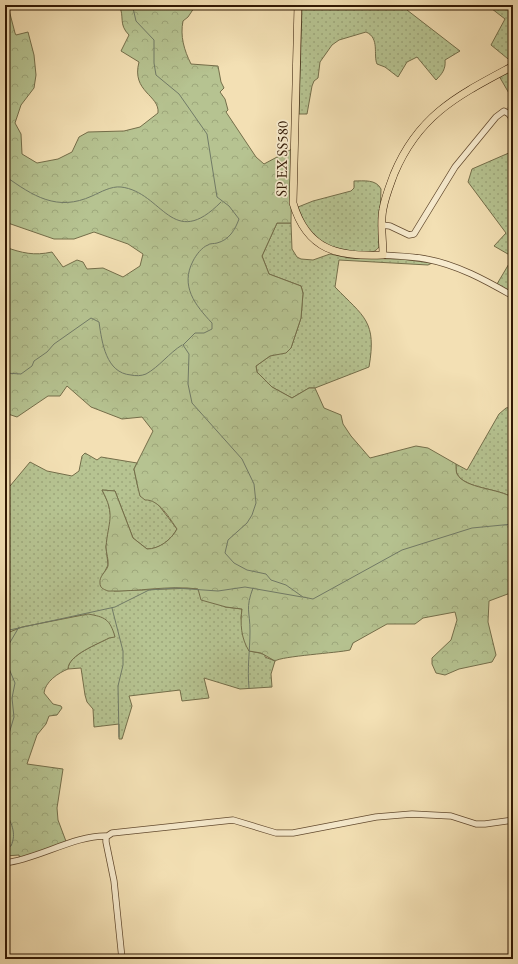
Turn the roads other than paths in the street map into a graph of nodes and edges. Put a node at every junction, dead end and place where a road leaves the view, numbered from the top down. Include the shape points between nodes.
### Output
1 (298, 5) edge
2 (513, 66) edge
3 (513, 120) edge
4 (382, 225) junction
5 (383, 255) junction
6 (513, 296) edge
7 (513, 820) edge
8 (106, 836) junction
9 (5, 863) edge
10 (122, 959) edge
11 (134, 959) edge
12 (268, 959) edge
13 (278, 959) edge
14 (294, 959) edge

1 - 5 main road, SP EX SS580 via 293,203 297,215 308,234 328,250 349,255
2 - 4 main road via 466,91 438,110 414,136 389,186 382,210
3 - 4 street via 504,111 496,117 455,167 414,234 409,235
4 - 5 main road
5 - 6 street, SP EX SS580 via 425,258 450,264
7 - 8 street via 476,824 451,816 412,814 376,817 276,833 233,820 220,820 112,832
8 - 9 street via 98,836 39,856
8 - 10 street via 114,881
11 - 12 street
13 - 14 street

